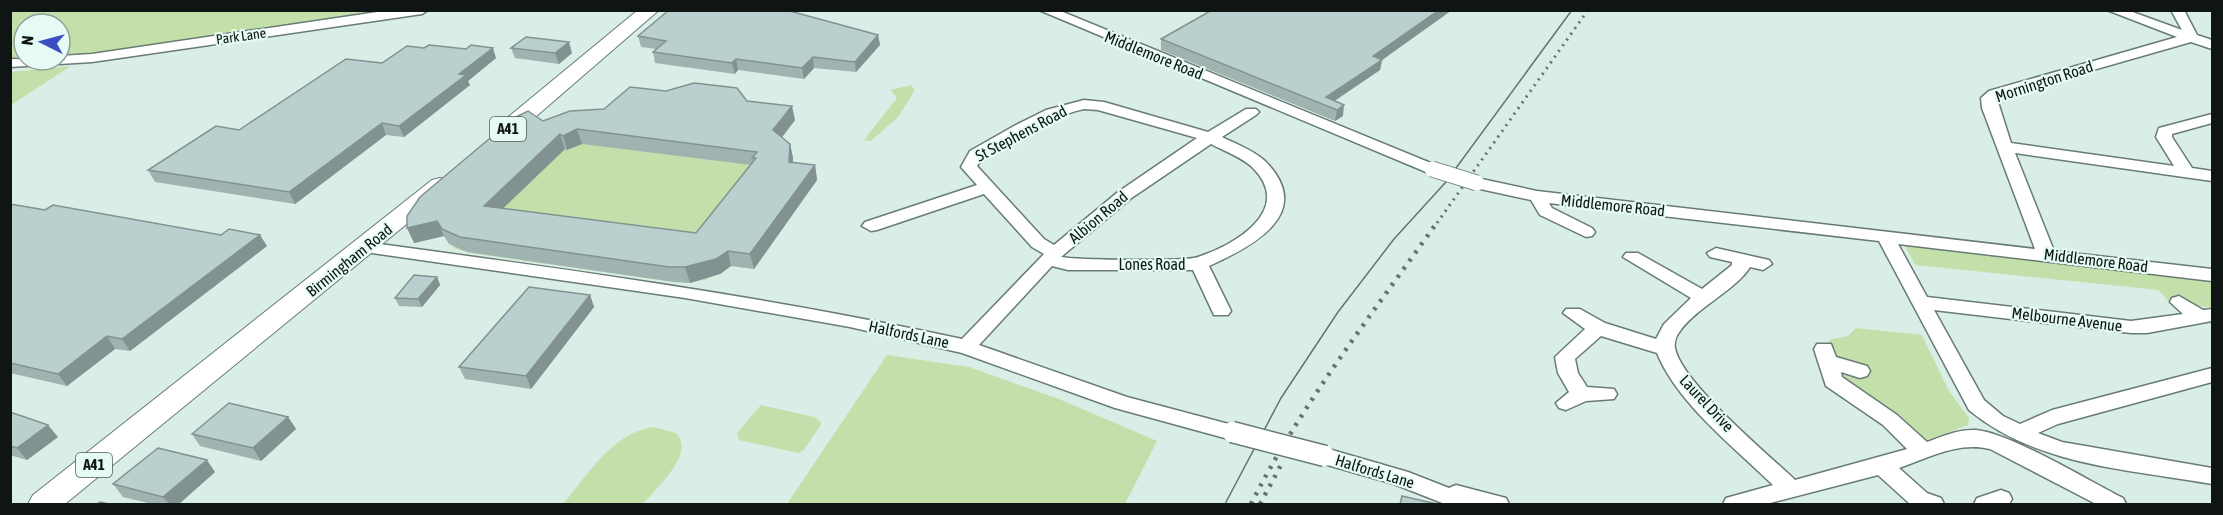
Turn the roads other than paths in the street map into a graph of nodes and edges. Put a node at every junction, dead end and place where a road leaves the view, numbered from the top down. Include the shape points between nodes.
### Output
1 (422, 10) edge
2 (650, 10) edge
3 (1045, 10) edge
4 (2113, 10) edge
5 (2177, 10) edge
6 (2190, 38) junction
7 (2212, 45) edge
8 (72, 59) edge
9 (1251, 112) dead end
10 (2212, 118) edge
11 (1210, 136) junction
12 (2006, 147) junction
13 (483, 150) edge
14 (456, 172) edge
15 (2187, 172) junction
16 (2212, 176) edge
17 (988, 188) junction
18 (1537, 196) junction
19 (871, 226) dead end
20 (1586, 232) dead end
21 (1885, 236) junction
22 (365, 247) junction
23 (1716, 253) dead end
24 (2046, 254) junction
25 (1052, 256) junction
26 (1632, 257) dead end
27 (1741, 259) junction
28 (1199, 264) junction
29 (1763, 264) dead end
30 (2212, 274) edge
31 (1705, 298) junction
32 (1920, 302) junction
33 (2179, 302) dead end
34 (1221, 311) dead end
35 (1573, 314) dead end
36 (2206, 316) edge
37 (1598, 328) junction
38 (966, 347) junction
39 (1665, 349) junction
40 (1860, 371) dead end
41 (2212, 375) edge
42 (1606, 394) dead end
43 (2019, 434) junction
44 (1924, 452) junction
45 (1882, 466) junction
46 (2212, 476) edge
47 (1791, 490) junction
48 (1437, 491) junction
49 (44, 504) edge
50 (1468, 504) edge
51 (1498, 504) edge
52 (1734, 504) edge
53 (1933, 504) edge
54 (2115, 504) edge

1 - 8 street, Park Lane
2 - 13 highway, A41
3 - 18 street, Middlemore Road, bridge via 1432,169
4 - 6 street
5 - 6 street via 2191,33
6 - 7 street
6 - 12 street, Mornington Road via 1994,94 1989,98 1990,108
9 - 11 street, Albion Road
10 - 15 street via 2165,131 2167,143
11 - 17 street, St Stephens Road via 1099,105 1063,108 976,154 970,161 970,170
11 - 25 street, Albion Road via 1145,179
11 - 28 street, Lones Road via 1259,164 1271,180 1275,200 1271,218 1258,232 1237,247
12 - 15 street
12 - 24 street, Mornington Road
14 - 22 highway, Birmingham Road / A41
15 - 16 street
17 - 19 street, St Stephens Road
17 - 25 street, St Stephens Road
18 - 20 street via 1546,211
18 - 21 street, Middlemore Road
21 - 24 street, Middlemore Road
21 - 32 street
22 - 38 street, Halfords Lane via 755,303
22 - 49 highway, Birmingham Road / A41
23 - 27 street
24 - 30 street, Middlemore Road
25 - 28 street, Lones Road via 1068,264
25 - 38 street, Albion Road
26 - 31 street
27 - 29 street
27 - 31 street via 1741,267
28 - 34 street
31 - 39 street via 1676,321 1667,335
32 - 36 street, Melbourne Avenue via 2131,327
32 - 43 street via 1970,397 1996,421
33 - 36 street
35 - 37 street
37 - 39 street
37 - 42 street via 1565,357 1565,368 1574,399
38 - 48 street, Halfords Lane, bridge via 1122,403 1325,456
39 - 47 street, Laurel Drive via 1691,389
40 - 44 street via 1827,356 1833,381 1890,420
41 - 43 street via 2052,418
43 - 46 street via 2062,450
44 - 45 street
44 - 54 street via 1958,439 1996,443
45 - 47 street
45 - 53 street via 1919,499
47 - 52 street
48 - 50 street, Halfords Lane
48 - 51 street, Halfords Lane

